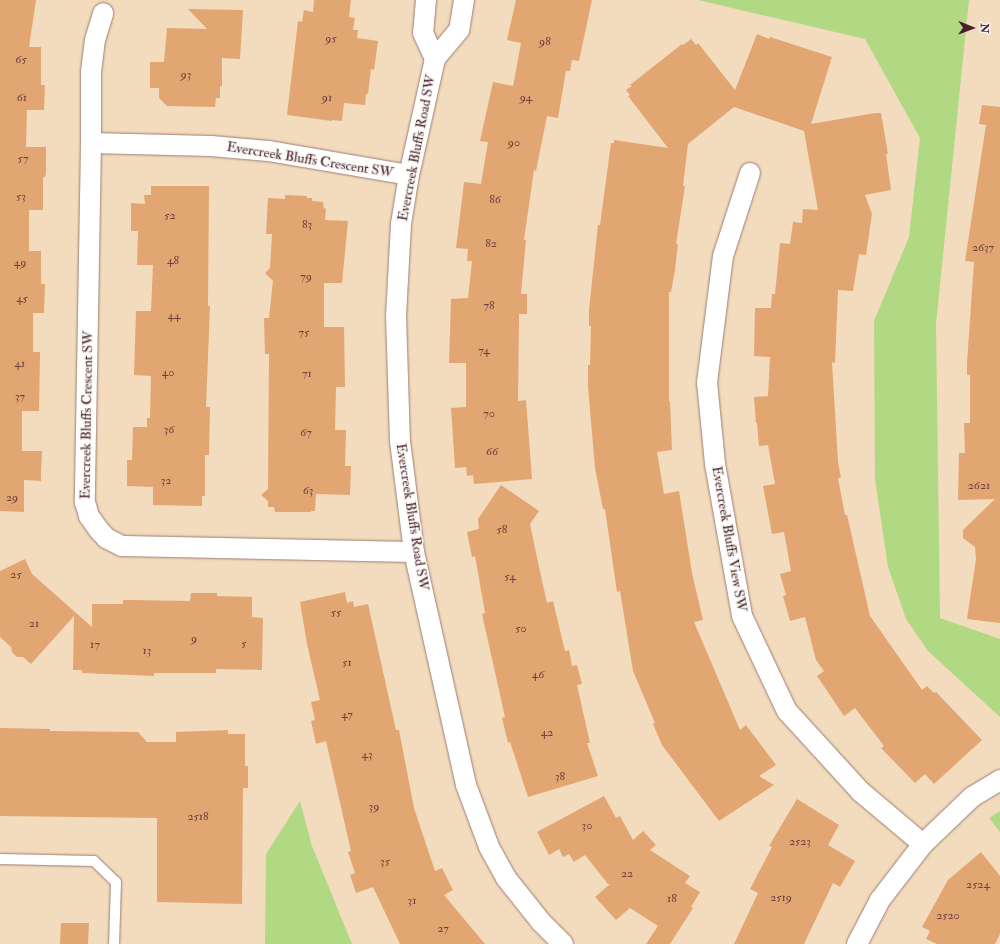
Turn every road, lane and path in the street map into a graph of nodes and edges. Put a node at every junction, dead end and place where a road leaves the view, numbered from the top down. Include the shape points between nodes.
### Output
1 (426, 0) edge
2 (464, 0) edge
3 (103, 13) dead end
4 (435, 59) junction
5 (91, 143) junction
6 (750, 173) dead end
7 (409, 175) junction
8 (414, 552) junction
9 (1000, 780) edge
10 (923, 844) junction
11 (0, 859) edge
12 (114, 944) edge
13 (563, 944) edge
14 (857, 944) edge

1 - 4 street, Evercreek Bluffs Road SW via 423,33
2 - 4 street, Evercreek Bluffs Road SW via 459,30
3 - 5 street, Evercreek Bluffs Crescent SW via 95,40 92,72
4 - 7 street, Evercreek Bluffs Road SW
5 - 7 street, Evercreek Bluffs Crescent SW via 212,146 268,151
5 - 8 street, Evercreek Bluffs Crescent SW via 85,502 89,516 98,529 106,538 122,546 134,548
6 - 10 street, Evercreek Bluffs View SW via 723,256 707,382 715,464 742,616 786,711 861,792
7 - 8 street, Evercreek Bluffs Road SW via 398,261 396,346 400,441
8 - 13 street, Evercreek Bluffs Road SW via 466,785 489,847 506,878 541,922
9 - 10 street via 972,797
10 - 14 street via 880,900
11 - 12 lane via 94,862 116,882

